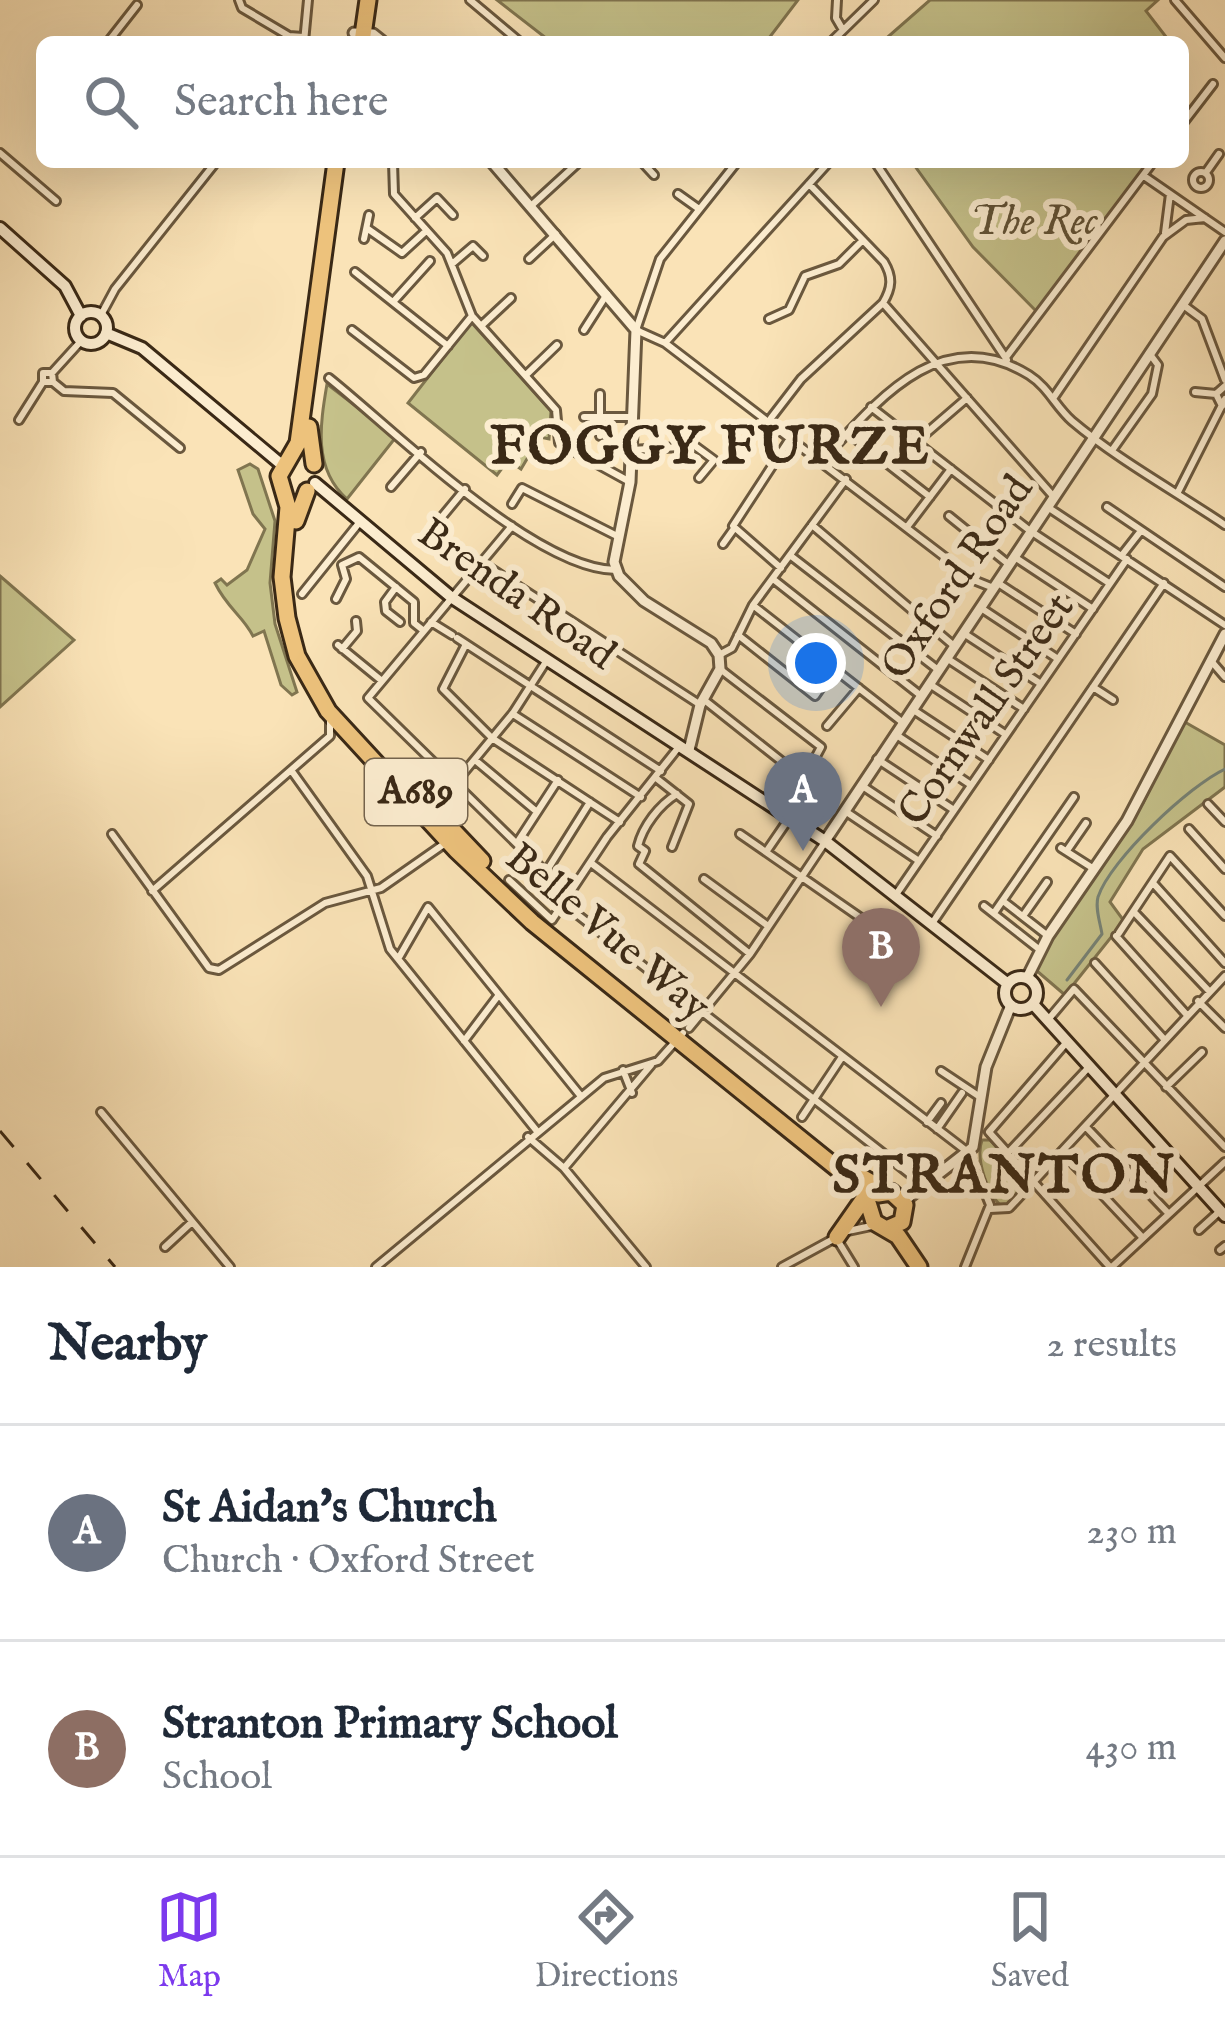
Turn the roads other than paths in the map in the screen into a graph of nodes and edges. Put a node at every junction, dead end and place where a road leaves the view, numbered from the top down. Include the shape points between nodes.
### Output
1 (239, 0) edge
2 (308, 0) edge
3 (364, 0) edge
4 (838, 0) edge
5 (874, 0) edge
6 (1175, 0) edge
7 (472, 1) edge
8 (135, 12) dead end
9 (843, 30) junction
10 (113, 36) edge
11 (296, 36) edge
12 (303, 36) edge
13 (358, 36) edge
14 (513, 36) edge
15 (837, 36) edge
16 (1225, 58) edge
17 (1213, 84) dead end
18 (1189, 115) edge
19 (0, 153) edge
20 (1219, 154) dead end
21 (211, 168) edge
22 (340, 168) edge
23 (340, 168) edge
24 (392, 168) edge
25 (498, 168) edge
26 (572, 168) edge
27 (648, 168) edge
28 (732, 168) edge
29 (824, 168) edge
30 (879, 168) edge
31 (1149, 168) edge
32 (654, 175) dead end
33 (1143, 176) junction
34 (809, 184) junction
35 (678, 194) dead end
36 (1170, 194) junction
37 (56, 201) dead end
38 (532, 205) junction
39 (1185, 205) junction
40 (699, 209) junction
41 (369, 215) dead end
42 (453, 215) dead end
43 (415, 218) junction
44 (1205, 218) junction
45 (0, 228) edge
46 (368, 229) junction
47 (426, 230) junction
48 (1225, 232) edge
49 (556, 234) junction
50 (1163, 236) junction
51 (364, 239) dead end
52 (863, 240) junction
53 (1225, 241) edge
54 (483, 256) dead end
55 (529, 259) dead end
56 (430, 261) dead end
57 (452, 264) junction
58 (355, 272) dead end
59 (607, 294) junction
60 (511, 298) dead end
61 (393, 302) junction
62 (883, 303) junction
63 (1182, 304) junction
64 (101, 315) junction
65 (81, 316) junction
66 (472, 316) junction
67 (769, 319) dead end
68 (481, 326) junction
69 (352, 330) dead end
70 (584, 330) dead end
71 (636, 330) junction
72 (106, 333) junction
73 (82, 340) junction
74 (665, 343) junction
75 (557, 345) dead end
76 (448, 346) junction
77 (1149, 353) junction
78 (1006, 360) junction
79 (938, 361) junction
80 (526, 375) junction
81 (52, 377) junction
82 (329, 378) dead end
83 (1225, 383) edge
84 (1195, 392) dead end
85 (600, 394) dead end
86 (1216, 394) junction
87 (1054, 397) junction
88 (968, 398) junction
89 (1224, 404) edge
90 (871, 407) junction
91 (600, 416) junction
92 (584, 417) dead end
93 (633, 417) junction
94 (19, 420) dead end
95 (770, 420) junction
96 (848, 433) junction
97 (1093, 435) junction
98 (600, 436) dead end
99 (791, 436) junction
100 (916, 442) junction
101 (258, 443) junction
102 (180, 448) dead end
103 (1113, 449) junction
104 (632, 451) junction
105 (422, 452) junction
106 (290, 456) junction
107 (822, 460) junction
108 (314, 464) junction
109 (951, 470) junction
110 (699, 478) dead end
111 (846, 479) junction
112 (630, 482) junction
113 (283, 486) junction
114 (311, 487) junction
115 (391, 487) dead end
116 (465, 489) junction
117 (1177, 493) junction
118 (1053, 496) junction
119 (930, 497) junction
120 (512, 504) dead end
121 (1046, 507) junction
122 (1107, 507) dead end
123 (949, 516) dead end
124 (359, 523) junction
125 (436, 524) dead end
126 (812, 525) junction
127 (1225, 525) edge
128 (512, 526) junction
129 (907, 527) junction
130 (733, 530) junction
131 (1029, 530) junction
132 (1140, 532) junction
133 (619, 537) junction
134 (723, 544) dead end
135 (332, 556) junction
136 (790, 556) junction
137 (1125, 557) junction
138 (1010, 560) junction
139 (481, 562) junction
140 (343, 565) junction
141 (781, 568) junction
142 (616, 570) junction
143 (773, 579) junction
144 (993, 584) junction
145 (1110, 584) junction
146 (1164, 584) junction
147 (1225, 586) edge
148 (396, 587) junction
149 (302, 594) dead end
150 (452, 597) junction
151 (336, 599) dead end
152 (753, 605) junction
153 (979, 606) junction
154 (1093, 609) junction
155 (356, 621) dead end
156 (400, 622) dead end
157 (431, 622) junction
158 (1225, 625) edge
159 (424, 631) junction
160 (962, 632) junction
161 (1076, 634) junction
162 (1225, 634) edge
163 (738, 635) junction
164 (466, 644) junction
165 (953, 645) junction
166 (719, 655) junction
167 (945, 657) junction
168 (1208, 657) junction
169 (1058, 659) junction
170 (547, 660) junction
171 (835, 668) junction
172 (720, 669) junction
173 (938, 669) junction
174 (1225, 677) edge
175 (382, 681) junction
176 (928, 683) junction
177 (1041, 684) junction
178 (530, 686) junction
179 (1093, 687) junction
180 (859, 688) junction
181 (920, 695) junction
182 (1113, 700) dead end
183 (702, 702) junction
184 (911, 708) junction
185 (1024, 710) junction
186 (328, 711) junction
187 (513, 713) junction
188 (902, 722) junction
189 (827, 726) dead end
190 (895, 734) junction
191 (1006, 735) junction
192 (492, 738) junction
193 (684, 747) junction
194 (877, 759) junction
195 (475, 760) junction
196 (989, 760) junction
197 (291, 770) junction
198 (658, 775) junction
199 (804, 779) junction
200 (558, 780) junction
201 (456, 783) junction
202 (861, 785) junction
203 (971, 785) junction
204 (677, 794) junction
205 (641, 797) junction
206 (1075, 797) dead end
207 (590, 802) junction
208 (1208, 804) dead end
209 (954, 810) junction
210 (844, 811) junction
211 (537, 812) junction
212 (787, 815) junction
213 (620, 822) junction
214 (1225, 822) edge
215 (1086, 823) dead end
216 (1189, 829) dead end
217 (112, 834) dead end
218 (740, 834) dead end
219 (937, 836) junction
220 (452, 838) junction
221 (825, 842) junction
222 (517, 843) junction
223 (672, 847) dead end
224 (766, 852) junction
225 (920, 861) junction
226 (591, 863) junction
227 (1094, 868) junction
228 (1225, 869) edge
229 (546, 872) junction
230 (802, 876) junction
231 (704, 879) dead end
232 (509, 880) dead end
233 (1047, 882) dead end
234 (1153, 883) junction
235 (152, 891) junction
236 (374, 892) junction
237 (570, 896) junction
238 (895, 896) junction
239 (1003, 901) junction
240 (564, 904) junction
241 (985, 906) dead end
242 (1134, 912) junction
243 (994, 914) junction
244 (1023, 916) junction
245 (1225, 916) edge
246 (931, 925) junction
247 (769, 926) junction
248 (855, 936) dead end
249 (1048, 936) junction
250 (1040, 950) junction
251 (750, 954) junction
252 (398, 959) junction
253 (1095, 963) dead end
254 (1225, 963) edge
255 (736, 972) junction
256 (1225, 976) edge
257 (1027, 978) junction
258 (1008, 984) junction
259 (1209, 991) junction
260 (499, 996) junction
261 (1198, 1001) junction
262 (1033, 1004) junction
263 (1011, 1005) junction
264 (704, 1010) junction
265 (1186, 1014) junction
266 (1046, 1022) junction
267 (1225, 1028) edge
268 (683, 1034) junction
269 (1164, 1039) junction
270 (464, 1041) junction
271 (1066, 1043) junction
272 (1202, 1052) dead end
273 (842, 1057) junction
274 (1143, 1063) junction
275 (651, 1065) junction
276 (1089, 1067) junction
277 (623, 1070) junction
278 (941, 1071) dead end
279 (1166, 1087) junction
280 (632, 1093) junction
281 (962, 1094) dead end
282 (581, 1096) junction
283 (1115, 1096) junction
284 (815, 1097) junction
285 (980, 1097) junction
286 (942, 1101) dead end
287 (100, 1112) dead end
288 (802, 1117) dead end
289 (928, 1122) junction
290 (1087, 1128) junction
291 (937, 1129) junction
292 (536, 1130) junction
293 (528, 1137) junction
294 (1225, 1147) edge
295 (969, 1153) junction
296 (1008, 1153) junction
297 (1064, 1154) junction
298 (1225, 1162) edge
299 (564, 1168) junction
300 (910, 1175) dead end
301 (1034, 1183) junction
302 (1198, 1186) junction
303 (886, 1191) junction
304 (868, 1203) junction
305 (904, 1209) junction
306 (989, 1210) junction
307 (1169, 1214) junction
308 (1222, 1214) edge
309 (192, 1222) junction
310 (882, 1227) junction
311 (1199, 1230) dead end
312 (843, 1234) junction
313 (1143, 1238) junction
314 (165, 1247) dead end
315 (230, 1267) edge
316 (376, 1267) edge
317 (646, 1267) edge
318 (782, 1267) edge
319 (854, 1267) edge
320 (923, 1267) edge
321 (965, 1267) edge
322 (1111, 1267) edge

1 - 11 street
2 - 12 street
3 - 13 highway
4 - 9 street
5 - 9 street
6 - 16 street
7 - 14 street
8 - 10 street
9 - 15 street
17 - 18 street
19 - 37 street
20 - 39 street via 1193,180 1197,188
21 - 64 street
22 - 106 highway, A689
23 - 108 highway, A689 via 307,445
24 - 43 street via 394,194
25 - 38 street
26 - 38 street
27 - 32 street
28 - 40 street
29 - 34 street
30 - 78 street
31 - 33 street
33 - 36 street
33 - 78 street
34 - 52 street
34 - 74 street
35 - 40 street
36 - 39 street
36 - 50 street
38 - 49 street
39 - 44 street
40 - 71 street via 655,267
41 - 46 street
42 - 43 street via 437,198
43 - 47 street
44 - 48 street
44 - 50 street
45 - 65 main road via 65,286
46 - 47 street via 402,253
46 - 51 street
47 - 57 street
49 - 55 street
49 - 59 street
50 - 87 street
52 - 62 street via 891,274
52 - 67 street via 835,267 806,276 792,307
53 - 63 street, Oxford Road
54 - 57 street via 473,246
56 - 61 street
57 - 66 street
58 - 61 street
59 - 70 street
59 - 71 street
60 - 68 street
61 - 76 street
62 - 79 street
62 - 95 street via 801,379
63 - 77 street, Oxford Road
63 - 83 street via 1200,317
64 - 65 main road
64 - 72 main road
65 - 73 main road
66 - 68 street
66 - 76 street
68 - 80 street
69 - 76 street via 414,378
71 - 74 street
71 - 93 street
72 - 73 main road via 96,343
72 - 101 main road via 142,348
73 - 81 street
74 - 95 street
75 - 80 street
77 - 97 street, Oxford Road
77 - 103 street, Oxford Road via 1156,383
78 - 79 street
78 - 87 street
79 - 88 street
79 - 90 street
80 - 112 street via 556,410 559,443
81 - 94 street via 43,374
81 - 102 street via 64,391 113,392
82 - 105 street
83 - 86 street
84 - 86 street
85 - 91 street
86 - 89 street
87 - 97 street
88 - 100 street
88 - 118 street
89 - 117 street
90 - 96 street
90 - 100 street
91 - 92 street
91 - 93 street
91 - 98 street
93 - 104 street
95 - 99 street
96 - 107 street
96 - 119 street
97 - 103 street
97 - 118 street, Oxford Road
99 - 107 street
99 - 130 street
100 - 109 street
101 - 106 main road
101 - 106 main road
103 - 117 street
104 - 110 street via 695,446 714,460
104 - 112 street
105 - 115 street
105 - 116 street
106 - 108 highway
106 - 113 highway, A689
107 - 111 street
108 - 114 highway, A689
109 - 119 street
109 - 131 street
111 - 126 street
111 - 129 street
112 - 133 street
113 - 114 highway via 294,493
113 - 186 highway, Belle Vue Way / A689 via 287,618 297,656
114 - 124 main road, Brenda Road
114 - 220 highway, Belle Vue Way / A689 via 297,512 291,568 309,660 338,708
116 - 125 street
116 - 128 street
117 - 127 street
118 - 121 street, Oxford Road
119 - 129 street
120 - 133 street via 522,488
121 - 131 street, Oxford Road
121 - 137 street
122 - 132 street
123 - 138 street
124 - 135 street
124 - 150 main road, Brenda Road
126 - 136 street
126 - 165 street
128 - 139 street
128 - 142 street via 570,561
129 - 144 street via 976,581
130 - 134 street
130 - 141 street
131 - 138 street, Oxford Road
131 - 145 street
132 - 137 street, Cornwall Street
132 - 147 street
133 - 142 street
135 - 140 street
135 - 149 street
136 - 141 street
136 - 173 street
137 - 145 street, Cornwall Street
137 - 146 street
138 - 144 street, Oxford Road
138 - 154 street
139 - 150 street
139 - 183 street
140 - 148 street via 356,556
140 - 151 street
141 - 143 street
142 - 166 street via 644,601
143 - 152 street
143 - 181 street
144 - 153 street, Oxford Road
144 - 161 street
145 - 154 street, Cornwall Street
146 - 158 street
146 - 179 street
148 - 156 street via 385,602
148 - 159 street via 414,602 414,623
150 - 157 street
150 - 170 main road, Brenda Road
152 - 163 street
152 - 171 street
153 - 160 street, Oxford Road
153 - 169 street
154 - 161 street, Cornwall Street
155 - 175 street via 357,631 340,647
157 - 159 street
157 - 164 street
159 - 175 street
160 - 165 street, Oxford Road
160 - 177 street
161 - 169 street, Cornwall Street
162 - 168 street
163 - 166 street
163 - 171 street via 815,696
164 - 178 street
164 - 192 street via 441,685
165 - 167 street, Oxford Road
166 - 172 street
167 - 173 street, Oxford Road
167 - 185 street
168 - 174 street
168 - 227 street via 1146,785
169 - 177 street, Cornwall Street
170 - 178 street
170 - 193 main road, Brenda Road
171 - 180 street
172 - 183 street
172 - 199 street via 821,747
173 - 176 street, Oxford Road
175 - 201 street via 368,698
176 - 181 street, Oxford Road
176 - 191 street
177 - 185 street, Cornwall Street
178 - 187 street
178 - 198 street
179 - 182 street
179 - 246 street
180 - 188 street
180 - 189 street
181 - 184 street, Oxford Road
183 - 193 street
183 - 199 street
184 - 188 street, Oxford Road
184 - 196 street
185 - 191 street, Cornwall Street
186 - 197 street via 330,736
186 - 220 highway, Belle Vue Way / A689
187 - 192 street
187 - 205 street
188 - 190 street, Oxford Road
190 - 194 street, Oxford Road
190 - 203 street
191 - 196 street, Cornwall Street
192 - 195 street
192 - 200 street
193 - 198 street
193 - 212 main road, Brenda Road
194 - 202 street, Oxford Road
194 - 209 street
195 - 201 street
195 - 211 street
196 - 203 street, Cornwall Street
197 - 235 street
197 - 236 street
198 - 204 street
198 - 205 street
199 - 212 street
200 - 207 street
200 - 211 street
201 - 222 street
202 - 210 street, Oxford Road
202 - 219 street
203 - 209 street, Cornwall Street
204 - 223 street via 689,808
204 - 251 street via 638,844 645,850 639,864
205 - 213 street
206 - 239 street
207 - 213 street
207 - 229 street
208 - 214 street
209 - 219 street, Cornwall Street
210 - 221 street, Oxford Road
210 - 225 street
211 - 222 street
212 - 221 main road, Brenda Road
212 - 224 street
213 - 226 street
215 - 227 street via 1065,848
216 - 228 street
217 - 235 street
218 - 224 street
219 - 225 street, Cornwall Street
220 - 236 street
220 - 268 highway, Belle Vue Way / A689
221 - 230 street
221 - 238 main road, Brenda Road
222 - 229 street
224 - 230 street
225 - 238 street, Cornwall Street
226 - 237 street
226 - 255 street
227 - 249 street
229 - 237 street
230 - 247 street
230 - 248 street via 868,924
231 - 247 street
232 - 240 street via 552,920
233 - 244 street
234 - 242 street
234 - 245 street via 1170,856
234 - 254 street
235 - 236 street via 209,968 219,970 325,903
236 - 252 street
237 - 240 street
238 - 246 main road, Brenda Road
239 - 243 street
239 - 244 street
240 - 264 street
241 - 243 street
242 - 259 street
242 - 265 street via 1118,934
243 - 250 street
244 - 249 street
246 - 258 main road, Brenda Road
247 - 251 street
249 - 250 street
250 - 257 street
251 - 255 street
252 - 260 street via 428,907
252 - 270 street
253 - 269 street
255 - 264 street
255 - 273 street
256 - 259 street
257 - 258 main road
257 - 262 main road via 1037,989
258 - 263 main road
259 - 261 street
260 - 270 street
260 - 282 street
261 - 265 street
261 - 267 street
262 - 263 main road
262 - 266 main road
263 - 285 street
264 - 268 street
264 - 284 street
265 - 269 street
266 - 271 main road
266 - 274 street via 1074,989
268 - 275 street
268 - 303 highway, Belle Vue Way / A689
268 - 304 highway, Belle Vue Way / A689
269 - 274 street
270 - 292 street
271 - 276 main road
271 - 296 street via 989,1132
272 - 279 street
273 - 284 street
273 - 289 street
274 - 279 street
274 - 283 street
275 - 277 street
275 - 280 street
276 - 283 main road
276 - 296 street
277 - 280 street
277 - 282 street
278 - 285 street
279 - 294 street
280 - 299 street
281 - 291 street
282 - 292 street
283 - 290 street
283 - 302 main road
284 - 288 street
284 - 300 street
285 - 295 street
286 - 289 street
287 - 309 street
289 - 291 street
290 - 297 street
290 - 307 street
291 - 295 street
292 - 293 street
293 - 299 street
293 - 316 street
295 - 305 street
295 - 306 street
296 - 301 street
297 - 301 street
297 - 313 street
298 - 302 street
299 - 317 street
301 - 306 street via 1009,1208
301 - 322 street
302 - 307 street
302 - 308 main road
303 - 304 highway
303 - 305 highway, A689
304 - 310 highway, A689
304 - 312 highway
305 - 310 highway
305 - 320 highway, A689
306 - 321 street
307 - 313 street
308 - 311 street
309 - 314 street
309 - 315 street
310 - 312 street
310 - 320 highway, A689
312 - 318 street
312 - 319 street
313 - 322 street

